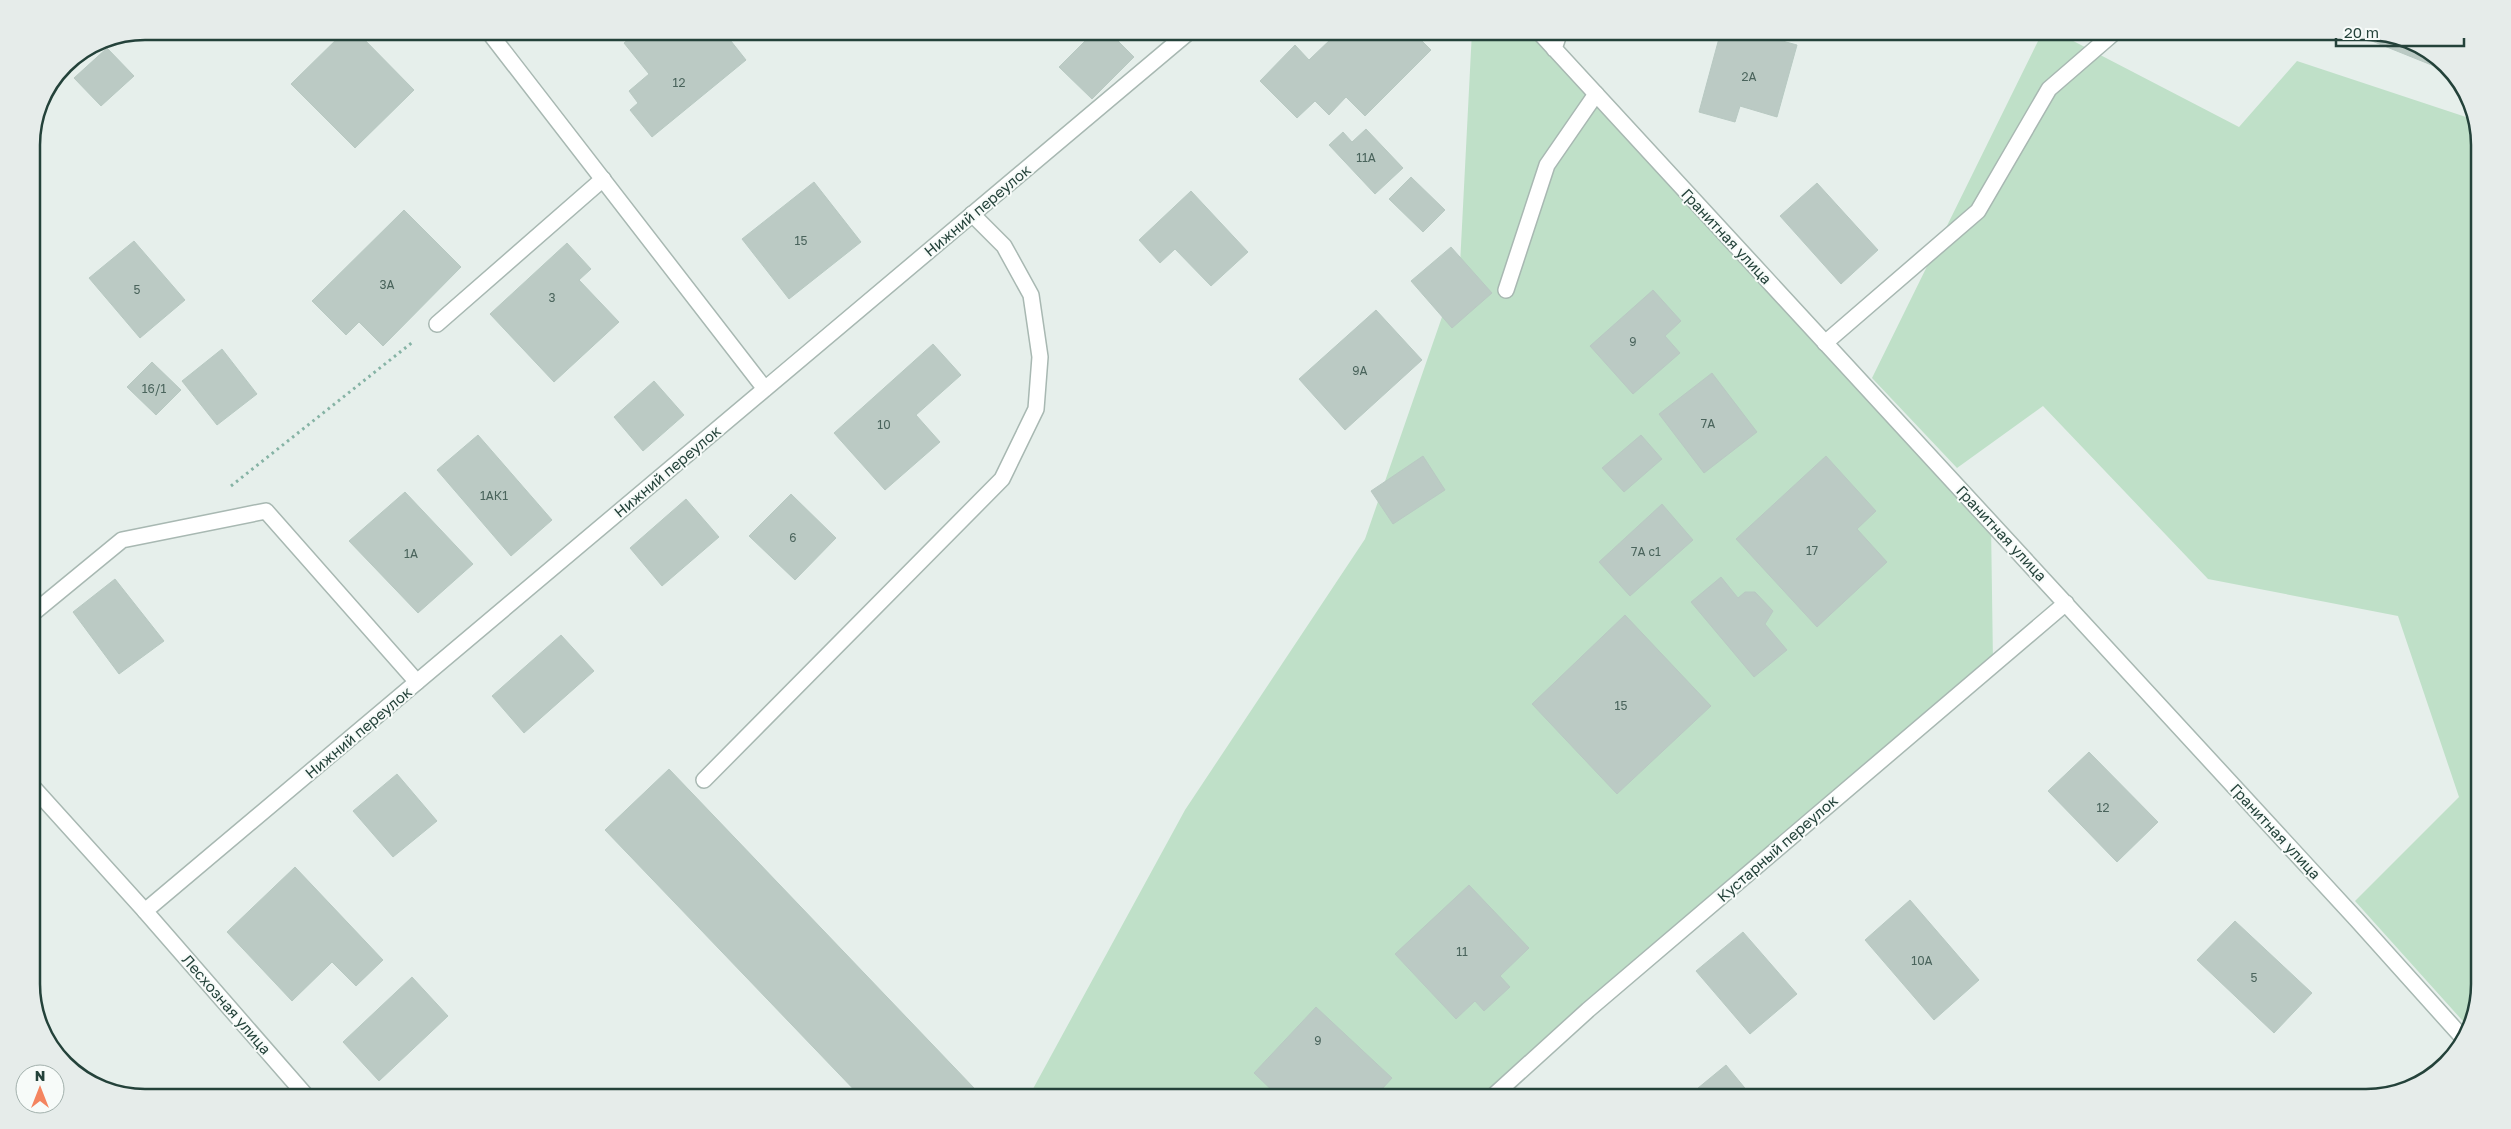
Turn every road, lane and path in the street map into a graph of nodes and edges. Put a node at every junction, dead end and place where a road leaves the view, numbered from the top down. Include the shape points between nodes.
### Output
1 (495, 40) edge
2 (1179, 40) edge
3 (1546, 40) edge
4 (1557, 40) edge
5 (2106, 40) edge
6 (1554, 49) junction
7 (1596, 94) junction
8 (603, 179) junction
9 (972, 214) junction
10 (1506, 290) dead end
11 (437, 324) joint
12 (1825, 343) junction
13 (765, 389) junction
14 (196, 525) junction
15 (2066, 602) junction
16 (40, 607) edge
17 (417, 682) junction
18 (704, 780) dead end
19 (40, 795) edge
20 (145, 911) junction
21 (2459, 1033) edge
22 (300, 1089) edge
23 (1501, 1089) edge

1 - 8 street
2 - 9 street, Нижний переулок
3 - 6 street, Гранитная улица
4 - 6 street
5 - 12 street via 2049,89 1978,211
6 - 7 street, Гранитная улица
7 - 10 street via 1547,165
7 - 12 street, Гранитная улица
8 - 11 street
8 - 13 street
9 - 13 street, Нижний переулок
9 - 18 street via 1004,246 1030,295 1040,357 1036,409 1002,479
11 - 14 path via 238,479
12 - 15 street, Гранитная улица
13 - 17 street, Нижний переулок
14 - 16 street via 122,540
14 - 17 street via 266,511
15 - 21 street, Гранитная улица
15 - 23 street, Кустарный переулок via 1588,1010
17 - 20 street, Нижний переулок
19 - 20 street, Лесхозная улица
20 - 22 street, Лесхозная улица

